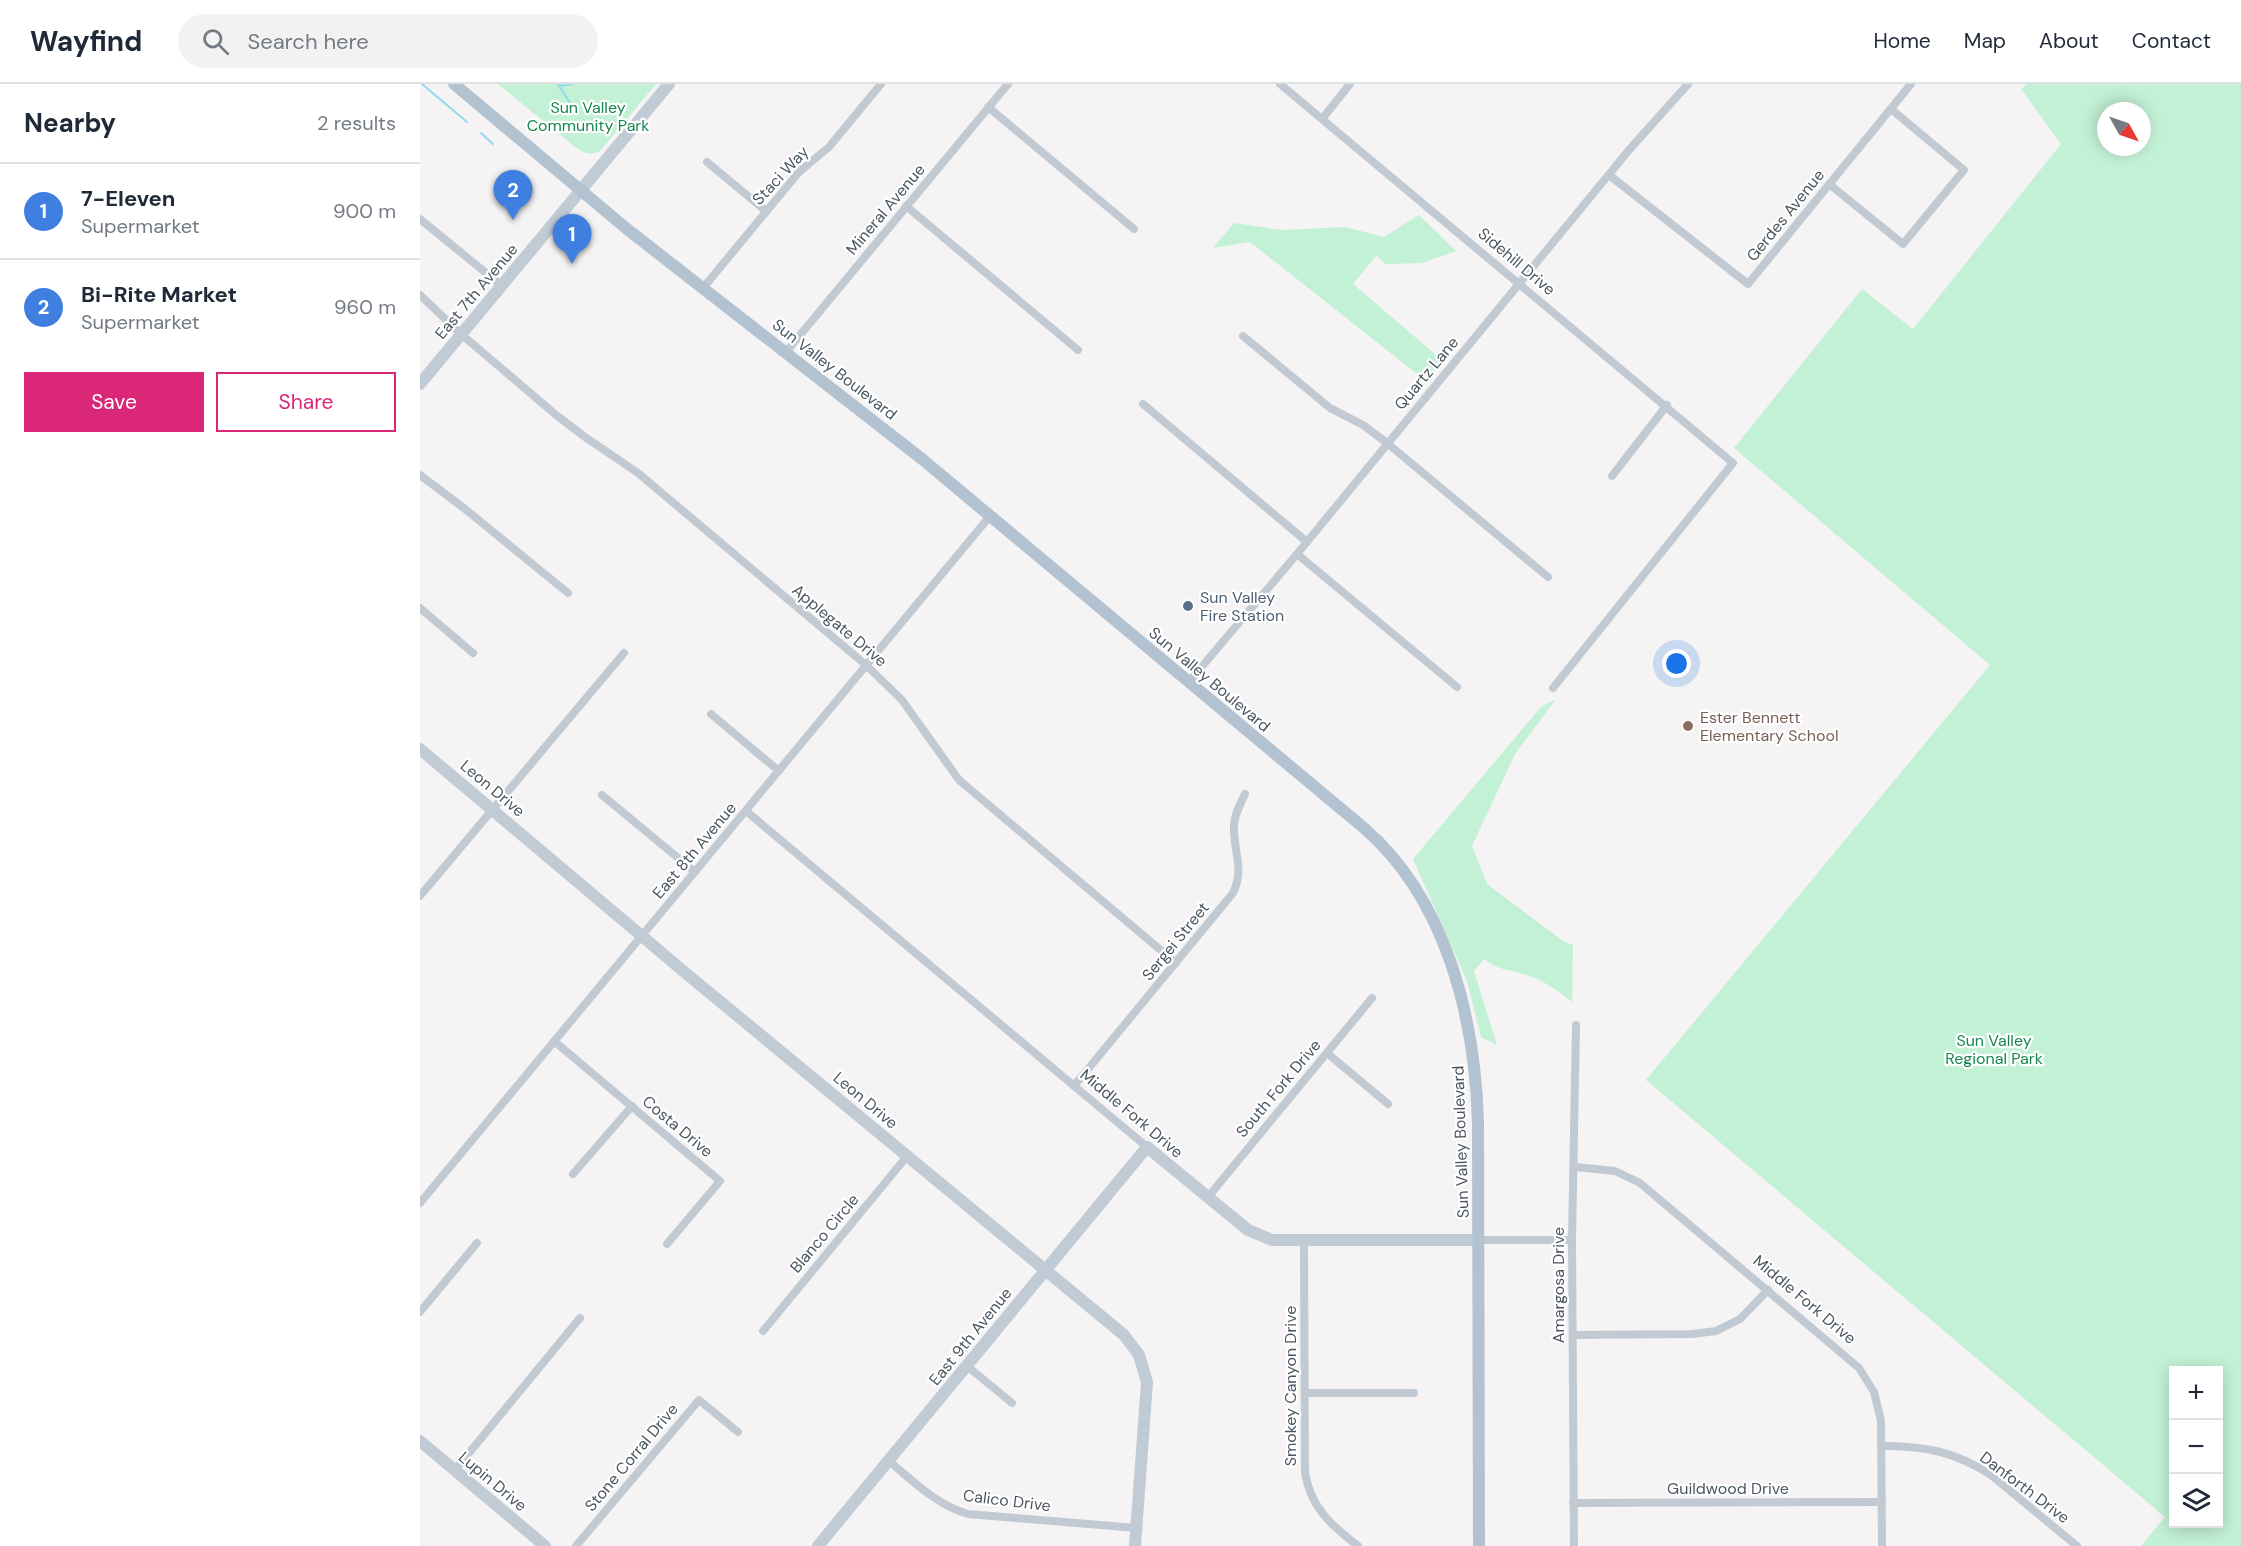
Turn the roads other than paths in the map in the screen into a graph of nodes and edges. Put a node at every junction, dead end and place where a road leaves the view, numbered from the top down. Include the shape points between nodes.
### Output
1 (454, 84) edge
2 (669, 84) edge
3 (881, 84) edge
4 (1008, 84) edge
5 (1280, 84) edge
6 (1350, 84) edge
7 (1688, 84) edge
8 (1911, 84) edge
9 (988, 107) junction
10 (1891, 109) junction
11 (1322, 119) junction
12 (707, 162) dead end
13 (1609, 175) junction
14 (1829, 184) junction
15 (580, 191) junction
16 (906, 206) junction
17 (766, 211) junction
18 (420, 219) edge
19 (1134, 229) dead end
20 (1521, 284) junction
21 (502, 286) junction
22 (704, 288) junction
23 (420, 295) edge
24 (461, 334) junction
25 (1243, 336) dead end
26 (1078, 350) dead end
27 (786, 352) junction
28 (420, 384) edge
29 (1143, 404) dead end
30 (1667, 405) junction
31 (1387, 443) junction
32 (420, 475) edge
33 (1612, 476) dead end
34 (990, 516) junction
35 (1307, 542) junction
36 (1297, 554) junction
37 (1548, 577) dead end
38 (568, 593) dead end
39 (420, 608) edge
40 (473, 653) dead end
41 (624, 653) dead end
42 (866, 665) junction
43 (1188, 682) junction
44 (1457, 687) dead end
45 (1553, 688) dead end
46 (711, 714) dead end
47 (420, 749) edge
48 (779, 771) junction
49 (1245, 794) dead end
50 (602, 795) dead end
51 (492, 809) junction
52 (746, 811) junction
53 (695, 872) junction
54 (420, 896) edge
55 (642, 936) junction
56 (1176, 963) junction
57 (1372, 998) dead end
58 (1576, 1025) dead end
59 (554, 1041) junction
60 (1326, 1053) junction
61 (1074, 1086) junction
62 (1388, 1104) dead end
63 (632, 1106) junction
64 (1147, 1147) junction
65 (908, 1155) junction
66 (1575, 1167) junction
67 (573, 1174) dead end
68 (1208, 1197) junction
69 (420, 1203) edge
70 (1478, 1240) junction
71 (1572, 1240) junction
72 (1304, 1241) junction
73 (477, 1243) dead end
74 (667, 1244) dead end
75 (1046, 1270) junction
76 (1768, 1290) junction
77 (420, 1312) edge
78 (580, 1318) dead end
79 (763, 1330) dead end
80 (1573, 1335) junction
81 (967, 1366) junction
82 (1305, 1393) junction
83 (1414, 1393) dead end
84 (1012, 1403) dead end
85 (738, 1432) dead end
86 (420, 1441) edge
87 (1881, 1446) junction
88 (889, 1461) junction
89 (455, 1470) junction
90 (1882, 1502) junction
91 (1574, 1503) junction
92 (1137, 1528) junction
93 (545, 1546) edge
94 (576, 1546) edge
95 (818, 1546) edge
96 (1135, 1546) edge
97 (1358, 1546) edge
98 (1479, 1546) edge
99 (1574, 1546) edge
100 (1882, 1546) edge
101 (2077, 1546) edge

1 - 15 main road, Sun Valley Boulevard
2 - 15 street, East 7th Avenue
3 - 17 street, Staci Way via 829,147 799,172
4 - 9 street, Mineral Avenue
5 - 11 street, Sidehill Drive
6 - 11 street
7 - 13 street, Quartz Lane
8 - 10 street, Gerdes Avenue
9 - 16 street, Mineral Avenue
9 - 19 street
10 - 14 street, Gerdes Avenue
10 - 14 street via 1964,170 1903,244
11 - 20 street, Sidehill Drive
12 - 17 street
13 - 14 street, Gerdes Avenue via 1748,285
13 - 20 street, Quartz Lane
15 - 21 street, East 7th Avenue
15 - 22 main road, Sun Valley Boulevard
16 - 26 street
16 - 27 street, Mineral Avenue
17 - 22 street, Staci Way
18 - 21 street
20 - 30 street, Sidehill Drive
20 - 31 street, Quartz Lane
21 - 24 street, East 7th Avenue
22 - 27 main road, Sun Valley Boulevard
23 - 24 street, Applegate Drive
24 - 28 street, East 7th Avenue
24 - 42 street, Applegate Drive via 578,432 638,473
25 - 31 street via 1330,408
27 - 34 main road, Sun Valley Boulevard
29 - 35 street
30 - 33 street
30 - 45 street, Sidehill Drive via 1733,463
31 - 35 street, Quartz Lane
31 - 37 street
32 - 38 street
34 - 42 street, East 8th Avenue
34 - 43 main road, Sun Valley Boulevard
35 - 36 street, Quartz Lane
36 - 43 street, Quartz Lane
36 - 44 street
39 - 40 street
41 - 51 street
42 - 48 street, East 8th Avenue
42 - 56 street, Applegate Drive via 902,700 958,780
43 - 70 main road, Sun Valley Boulevard via 1375,838 1401,866 1421,898 1446,954 1470,1034 1477,1090
46 - 48 street
47 - 51 street, Leon Drive
48 - 52 street, East 8th Avenue
49 - 56 street, Sergei Street via 1234,820 1240,867 1237,884
50 - 53 street
51 - 54 street
51 - 55 street, Leon Drive
52 - 53 street, East 8th Avenue
52 - 61 street, Middle Fork Drive
53 - 55 street, East 8th Avenue
55 - 59 street, East 8th Avenue
55 - 65 street, Leon Drive
56 - 61 street, Sergei Street
57 - 60 street, South Fork Drive
58 - 66 street, Amargosa Drive
59 - 63 street, Costa Drive
59 - 69 street, East 8th Avenue
60 - 62 street
60 - 68 street, South Fork Drive
61 - 64 street, Middle Fork Drive
63 - 67 street
63 - 74 street, Costa Drive via 720,1180
64 - 68 street, Middle Fork Drive
64 - 75 street, East 9th Avenue
65 - 75 street, Leon Drive
65 - 79 street, Blanco Circle
66 - 71 street, Amargosa Drive
66 - 76 street, Middle Fork Drive via 1615,1171 1640,1183
68 - 72 street, Middle Fork Drive via 1260,1236
70 - 71 street, Middle Fork Drive
70 - 72 street, Middle Fork Drive
70 - 98 main road, Sun Valley Boulevard
71 - 80 street, Amargosa Drive
72 - 82 street, Smokey Canyon Drive
73 - 77 street
75 - 81 street, East 9th Avenue
75 - 92 street, Leon Drive via 1124,1335 1144,1368 1148,1394
76 - 80 street via 1740,1319 1716,1331
76 - 87 street, Middle Fork Drive via 1859,1368 1879,1408
78 - 89 street
80 - 91 street, Amargosa Drive
81 - 84 street
81 - 88 street, East 9th Avenue
82 - 83 street
82 - 97 street, Smokey Canyon Drive via 1305,1473 1311,1498 1327,1521
85 - 94 street, Stone Corral Drive via 699,1400
86 - 89 street, Lupin Drive
87 - 90 street, Middle Fork Drive
87 - 101 street, Danforth Drive via 1926,1448 1975,1465
88 - 92 street, Calico Drive via 933,1498 969,1514
88 - 95 street, East 9th Avenue
89 - 93 street, Lupin Drive
90 - 91 street, Guildwood Drive
90 - 100 street, Middle Fork Drive
91 - 99 street, Amargosa Drive
92 - 96 street, Leon Drive

